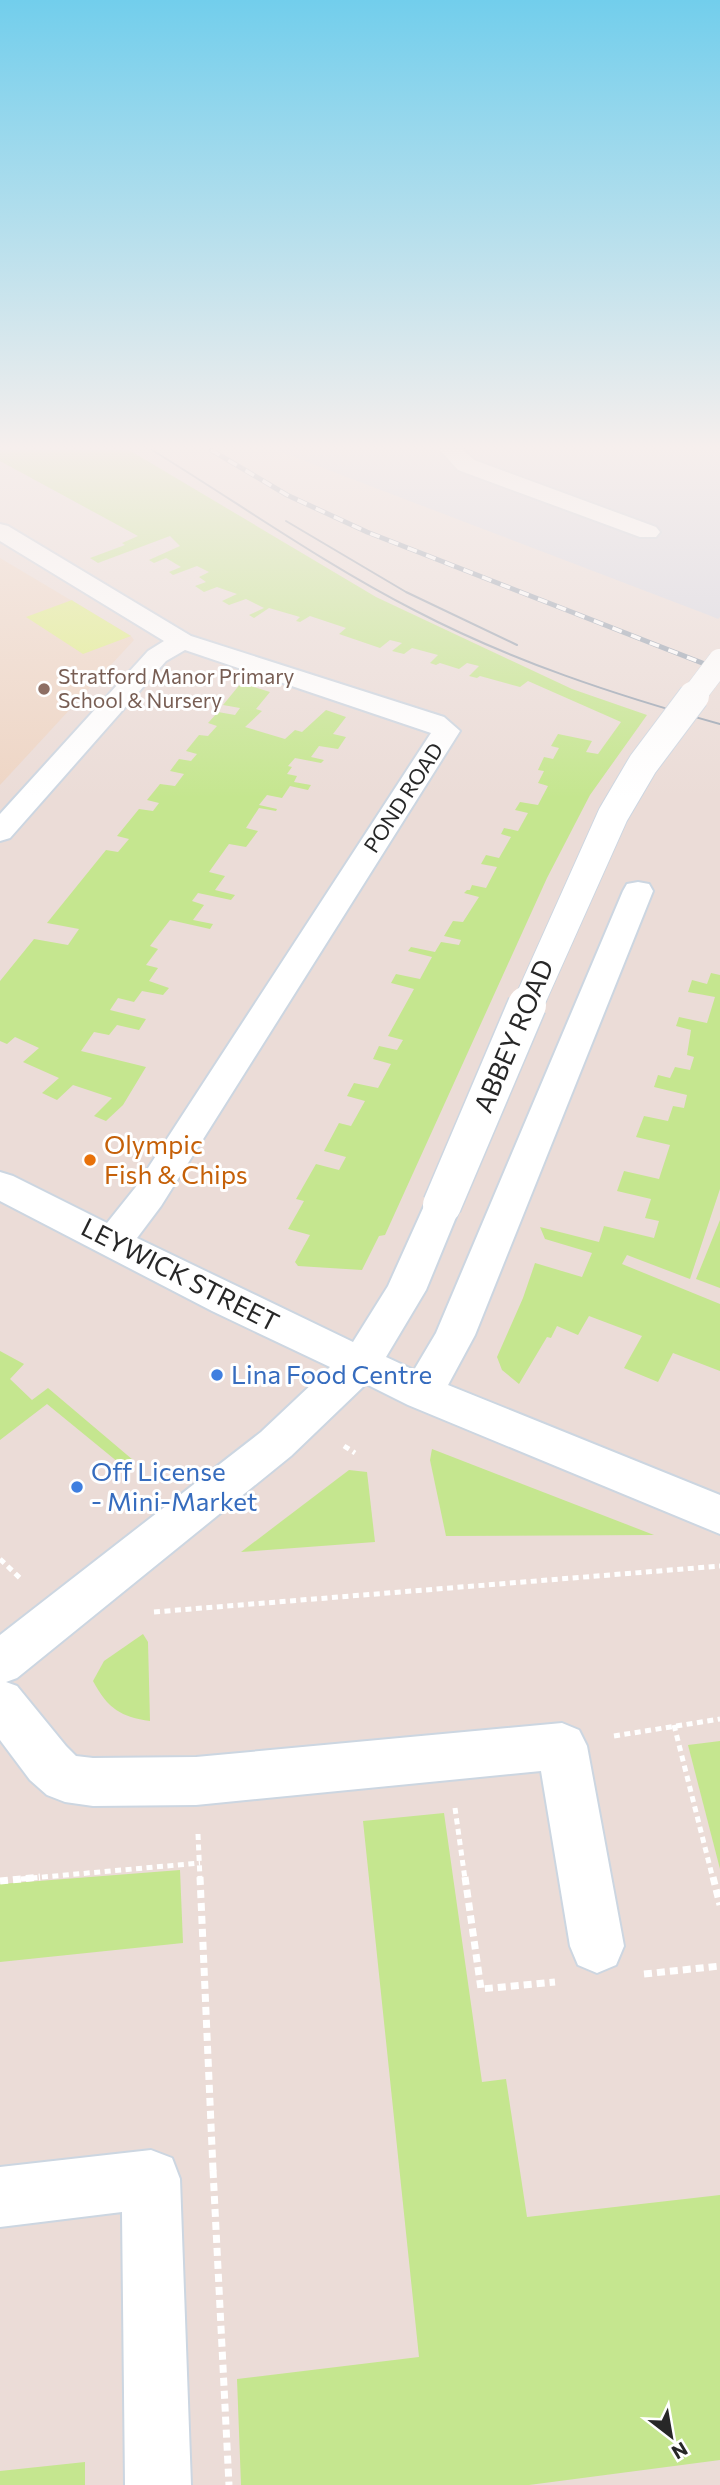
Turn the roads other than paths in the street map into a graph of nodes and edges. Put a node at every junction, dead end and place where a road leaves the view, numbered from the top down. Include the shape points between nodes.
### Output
1 (58, 566) edge
2 (182, 641) junction
3 (720, 661) edge
4 (0, 832) edge
5 (631, 906) dead end
6 (0, 1185) edge
7 (113, 1242) junction
8 (361, 1364) junction
9 (423, 1393) junction
10 (720, 1515) edge
11 (0, 1663) edge
12 (0, 1702) edge
13 (613, 1961) road end
14 (0, 2197) edge
15 (158, 2485) edge

1 - 2 street, POND ROAD
2 - 4 street via 157,656
2 - 7 street, POND ROAD via 434,723 446,731 148,1197
3 - 8 street, ABBEY ROAD, bridge via 643,764 613,815 406,1290
5 - 9 street via 497,1237 455,1335
6 - 7 street, LEYWICK STREET
7 - 8 street, LEYWICK STREET
8 - 9 street
8 - 11 street, ABBEY ROAD via 276,1444
9 - 10 street
12 - 13 street via 65,1778 93,1782 196,1781 562,1746
14 - 15 street via 151,2179

